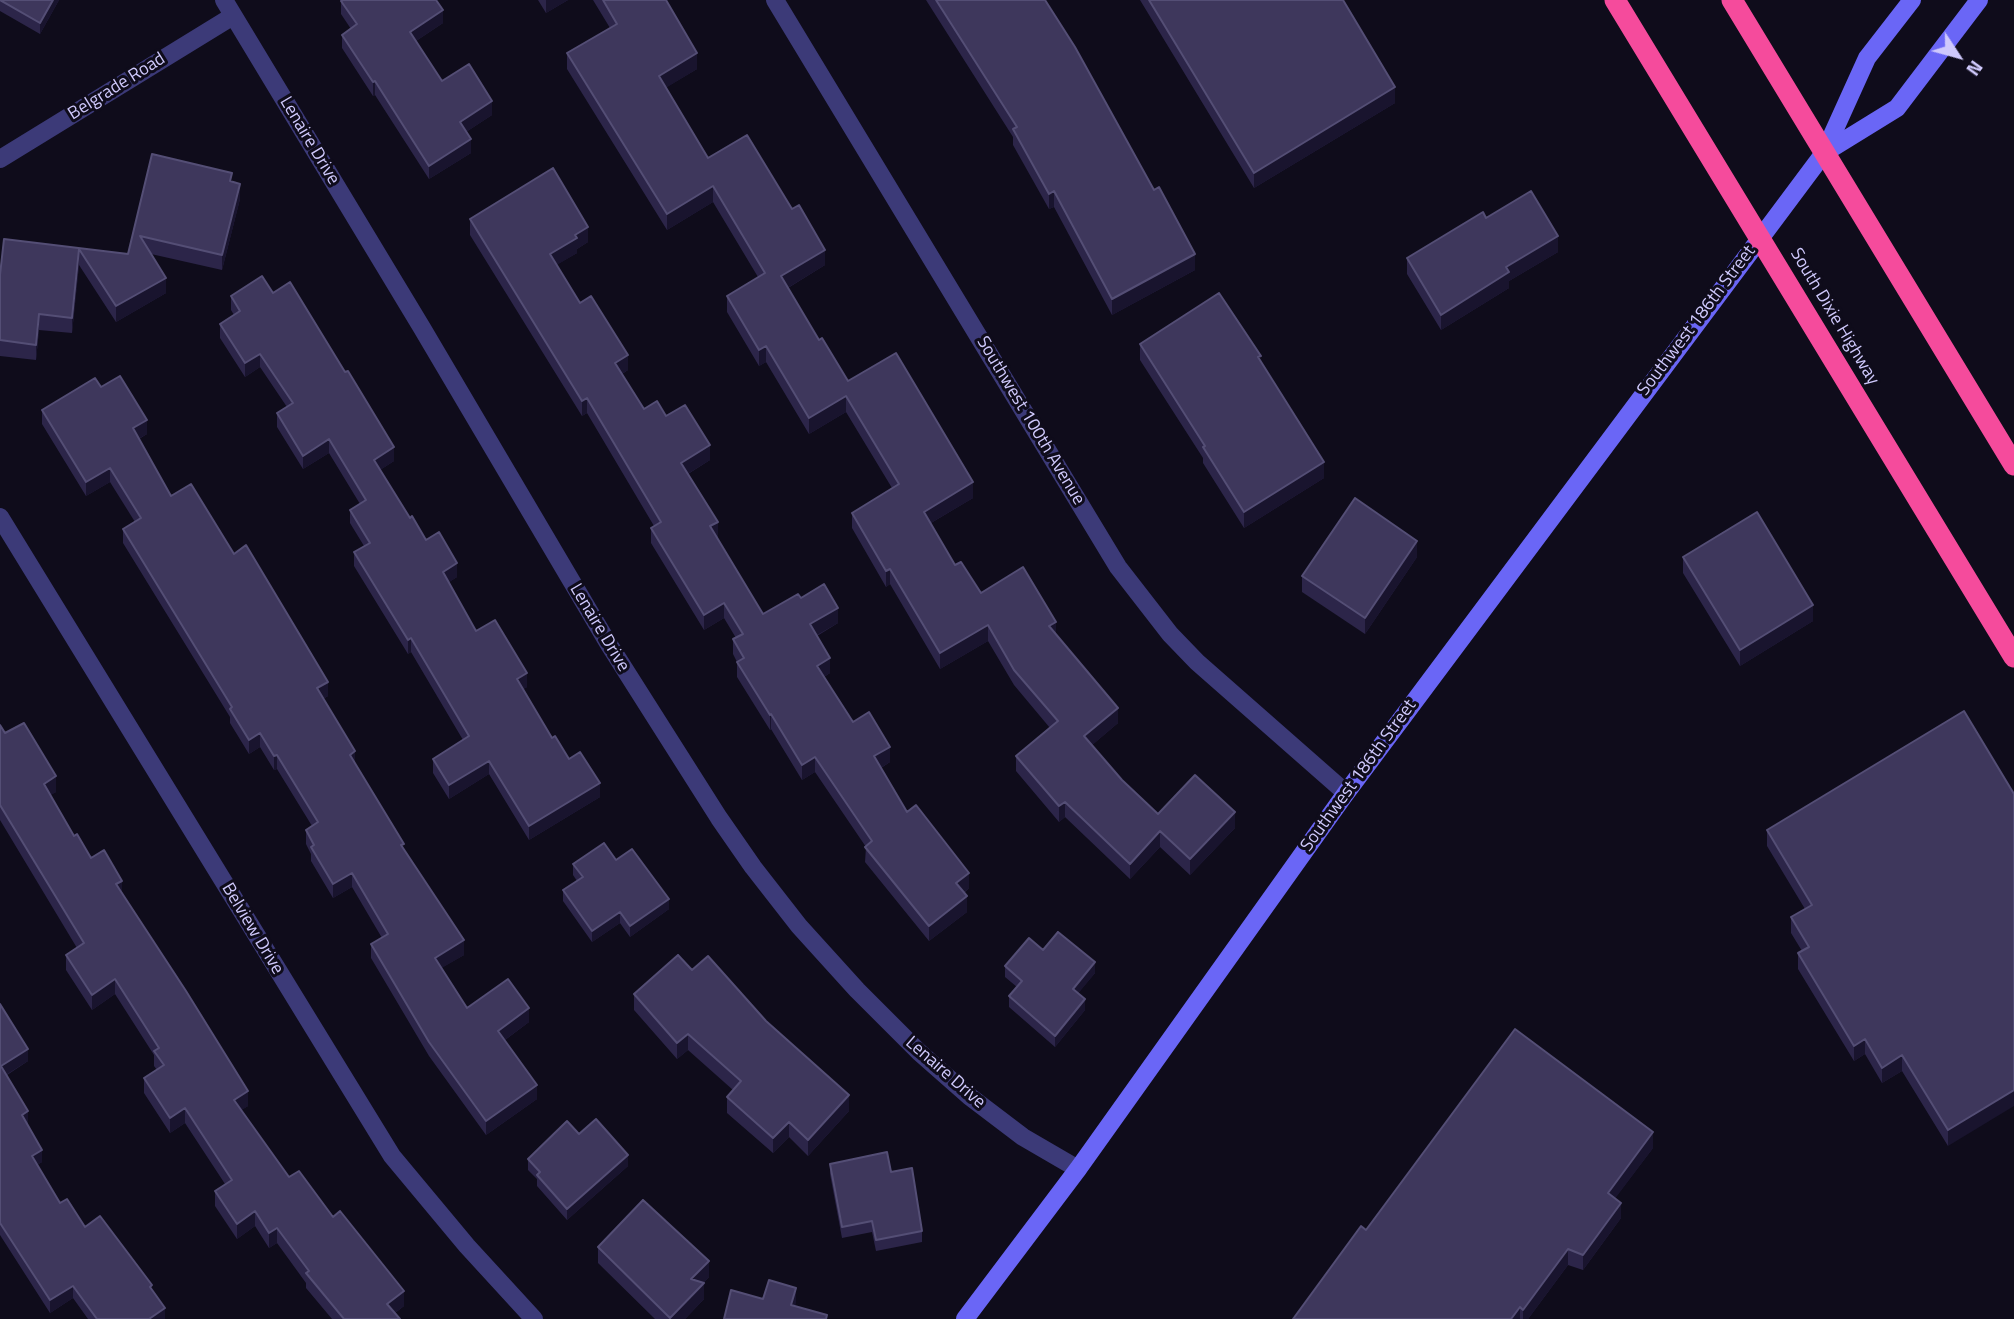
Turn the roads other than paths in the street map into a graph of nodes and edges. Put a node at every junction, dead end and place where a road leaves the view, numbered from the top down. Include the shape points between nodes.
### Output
1 (224, 0) edge
2 (775, 0) edge
3 (1615, 0) edge
4 (1732, 0) edge
5 (1912, 0) edge
6 (1979, 0) edge
7 (233, 16) junction
8 (1824, 153) junction
9 (0, 159) edge
10 (1759, 237) junction
11 (2014, 465) edge
12 (0, 517) edge
13 (2014, 657) edge
14 (1346, 793) junction
15 (1078, 1169) junction
16 (534, 1319) edge
17 (965, 1319) edge

1 - 7 street, Lenaire Drive
2 - 14 street, Southwest 100th Avenue via 1118,567 1197,662
3 - 10 highway, South Dixie Highway
4 - 8 highway
5 - 8 street via 1867,58
6 - 8 street via 1897,108
7 - 9 street, Belgrade Road
7 - 15 street, Lenaire Drive via 608,643 753,867 799,926 919,1052 1023,1138
8 - 10 street, Southwest 186th Street
8 - 11 highway
10 - 13 highway, South Dixie Highway
10 - 14 street, Southwest 186th Street
12 - 16 street, Belview Drive via 392,1156
14 - 15 street, Southwest 186th Street
15 - 17 street, Southwest 186th Street

